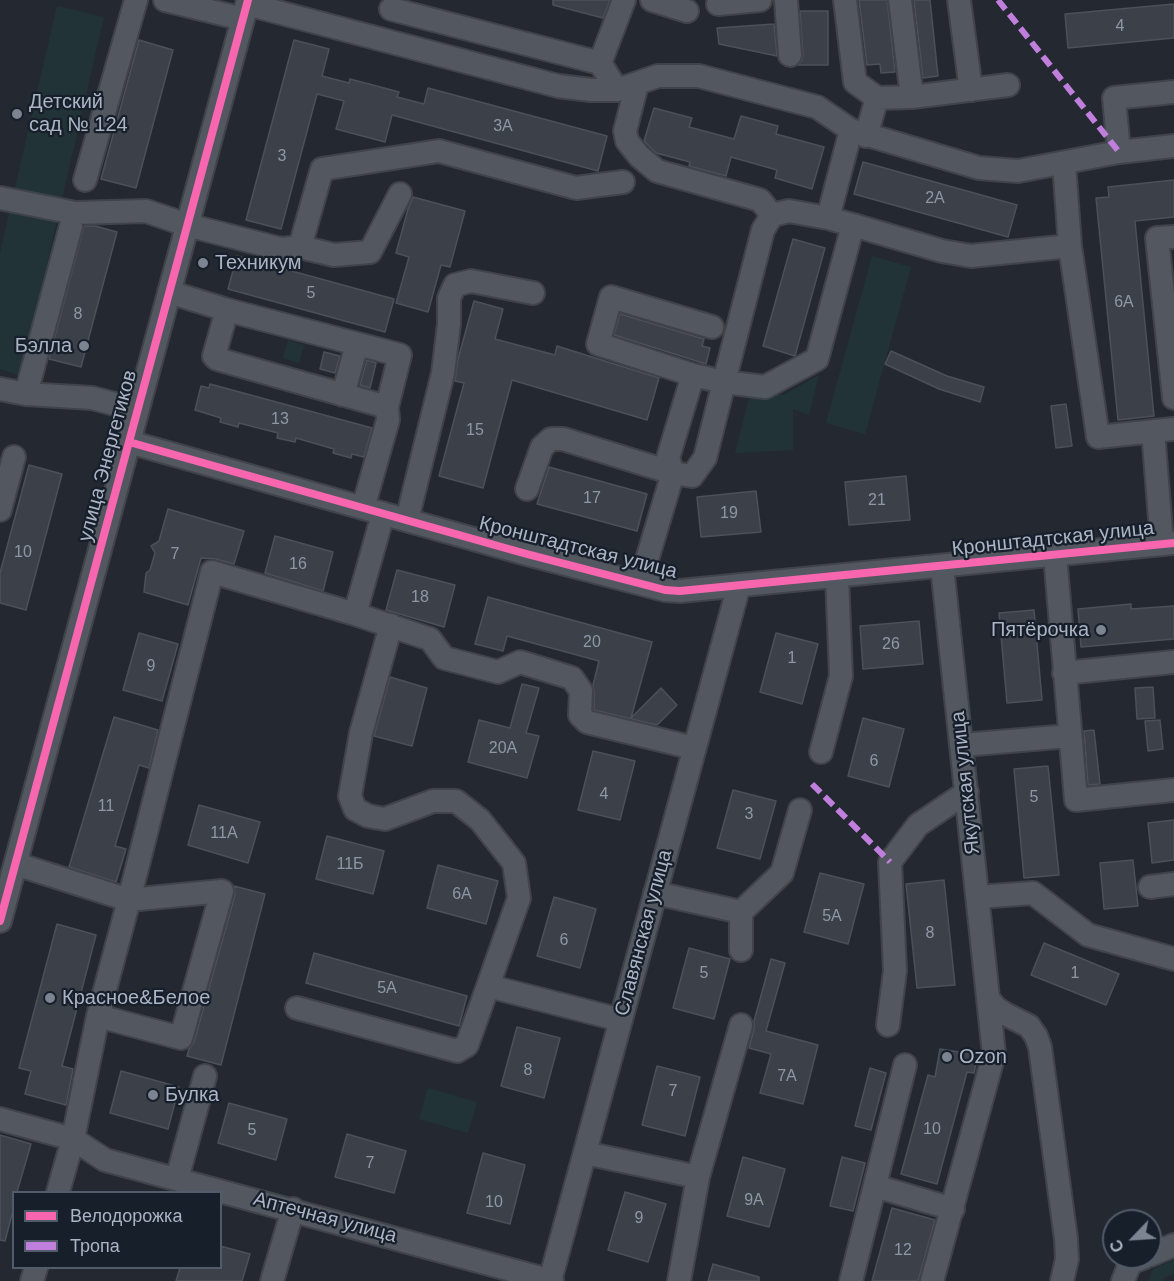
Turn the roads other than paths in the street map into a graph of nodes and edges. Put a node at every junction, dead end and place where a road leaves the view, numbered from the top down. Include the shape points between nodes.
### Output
1 (136, 0) edge
2 (165, 0) edge
3 (624, 0) edge
4 (652, 0) edge
5 (760, 0) edge
6 (786, 0) edge
7 (845, 0) edge
8 (900, 0) edge
9 (959, 0) edge
10 (718, 4) dead end
11 (246, 7) edge
12 (391, 9) dead end
13 (687, 11) dead end
14 (790, 55) dead end
15 (600, 63) junction
16 (1008, 85) dead end
17 (627, 87) junction
18 (971, 90) junction
19 (1174, 92) edge
20 (912, 97) junction
21 (878, 99) junction
22 (859, 133) junction
23 (1174, 146) edge
24 (1119, 152) junction
25 (1064, 163) junction
26 (85, 180) dead end
27 (623, 182) dead end
28 (400, 195) dead end
29 (0, 198) edge
30 (772, 215) junction
31 (828, 218) junction
32 (187, 225) junction
33 (853, 225) junction
34 (72, 226) dead end
35 (1174, 237) edge
36 (1070, 246) junction
37 (300, 247) junction
38 (169, 292) junction
39 (533, 293) dead end
40 (227, 310) junction
41 (712, 327) dead end
42 (357, 344) junction
43 (693, 375) junction
44 (724, 382) junction
45 (0, 389) edge
46 (26, 394) junction
47 (343, 395) junction
48 (1174, 398) edge
49 (387, 407) junction
50 (137, 410) junction
51 (1163, 430) edge
52 (129, 442) junction
53 (14, 457) dead end
54 (673, 473) junction
55 (527, 489) dead end
56 (0, 510) edge
57 (373, 511) junction
58 (407, 520) junction
59 (1168, 544) edge
60 (1055, 555) junction
61 (942, 566) junction
62 (837, 576) junction
63 (640, 583) junction
64 (739, 585) junction
65 (355, 614) junction
66 (391, 625) junction
67 (1174, 662) edge
68 (1064, 673) junction
69 (1069, 736) junction
70 (962, 745) junction
71 (694, 748) junction
72 (821, 752) dead end
73 (1174, 790) edge
74 (967, 792) junction
75 (800, 810) dead end
76 (12, 853) edge
77 (1174, 884) edge
78 (1150, 886) dead end
79 (655, 893) junction
80 (978, 897) junction
81 (129, 900) junction
82 (741, 912) junction
83 (0, 921) edge
84 (741, 950) dead end
85 (1174, 959) edge
86 (489, 986) junction
87 (989, 1000) junction
88 (297, 1008) dead end
89 (98, 1016) junction
90 (621, 1020) junction
91 (741, 1025) dead end
92 (888, 1025) dead end
93 (904, 1065) dead end
94 (205, 1076) dead end
95 (0, 1119) edge
96 (73, 1139) junction
97 (585, 1153) junction
98 (698, 1177) junction
99 (177, 1179) junction
100 (875, 1186) junction
101 (57, 1191) edge
102 (293, 1209) junction
103 (953, 1209) junction
104 (272, 1281) edge
105 (550, 1281) edge
106 (678, 1281) edge
107 (852, 1281) edge
108 (932, 1281) edge
109 (1062, 1281) edge

1 - 26 street
2 - 11 street
3 - 15 street
4 - 13 street
5 - 10 street
6 - 14 street
7 - 21 street via 855,82
8 - 20 street
9 - 18 street
11 - 17 street via 558,86 591,90
11 - 32 street, улица Энергетиков
12 - 15 street
15 - 17 street
16 - 18 street
17 - 22 street via 658,76 699,76 817,107
17 - 30 street via 625,132 639,156 657,171 760,200
18 - 20 street
19 - 24 street via 1114,98
20 - 21 street
21 - 22 street
22 - 25 street via 979,168 1018,171
22 - 31 street
23 - 24 street
24 - 25 street
25 - 36 street
27 - 37 street via 576,188 439,151 322,169
28 - 37 street via 370,252 334,255
29 - 32 street via 75,213 146,211
30 - 31 street via 789,211
30 - 44 street via 763,230
31 - 33 street
32 - 37 street via 281,249
32 - 38 street, улица Энергетиков
33 - 36 street via 971,256
33 - 44 street via 817,359 765,387
34 - 46 street
35 - 48 street via 1157,238
36 - 51 street via 1098,437
38 - 40 street
38 - 50 street, улица Энергетиков
39 - 58 street via 471,281 455,285 449,298 443,373
40 - 42 street
40 - 47 street via 214,356 218,359
41 - 43 street via 611,297 597,344
42 - 47 street
42 - 49 street via 400,356
43 - 44 street
43 - 54 street via 668,458
44 - 54 street via 705,458 692,476
45 - 46 street
46 - 50 street via 92,398
47 - 49 street
49 - 57 street
50 - 52 street, улица Энергетиков
51 - 59 street
52 - 57 street, Кронштадтская улица
52 - 76 street, улица Энергетиков
53 - 56 street
54 - 55 street via 563,439 551,439 542,447
54 - 63 street
57 - 58 street, Кронштадтская улица
57 - 65 street
58 - 63 street, Кронштадтская улица
59 - 60 street, Кронштадтская улица
60 - 61 street, Кронштадтская улица
60 - 68 street
61 - 62 street, Кронштадтская улица
61 - 70 street, Якутская улица
62 - 64 street, Кронштадтская улица
62 - 72 street via 841,676
63 - 64 street, Кронштадтская улица via 680,591
64 - 71 street, Славянская улица
65 - 66 street
65 - 81 street via 212,572
66 - 71 street via 430,639 444,658 498,672 520,662 572,678 581,691 580,715 587,722
66 - 86 street via 361,733 350,796 355,810 385,819 433,801 456,801 480,820 514,863 519,898
67 - 68 street
68 - 69 street
69 - 70 street
69 - 73 street via 1076,800
70 - 74 street, Якутская улица
71 - 79 street, Славянская улица
74 - 80 street, Якутская улица
74 - 92 street via 918,825 890,862 896,971
75 - 82 street via 782,873
76 - 81 street
76 - 83 street, улица Энергетиков
77 - 78 street
79 - 82 street
79 - 90 street, Славянская улица
80 - 85 street via 1033,893 1088,935
80 - 87 street, Якутская улица
81 - 89 street
81 - 89 street via 222,891 181,1038
82 - 84 street
86 - 88 street via 467,1045 457,1051
86 - 90 street
87 - 103 street, Якутская улица via 994,1054
87 - 109 street via 1005,1014 1029,1026 1041,1047 1066,1239
89 - 96 street
90 - 97 street, Славянская улица
91 - 98 street
93 - 100 street
94 - 99 street
95 - 96 street, Аптечная улица
96 - 99 street, Аптечная улица via 105,1160
96 - 101 street
97 - 98 street
97 - 105 street, Славянская улица
98 - 106 street
99 - 102 street, Аптечная улица
100 - 103 street
100 - 107 street
102 - 104 street
102 - 105 street, Аптечная улица
103 - 108 street, Якутская улица

